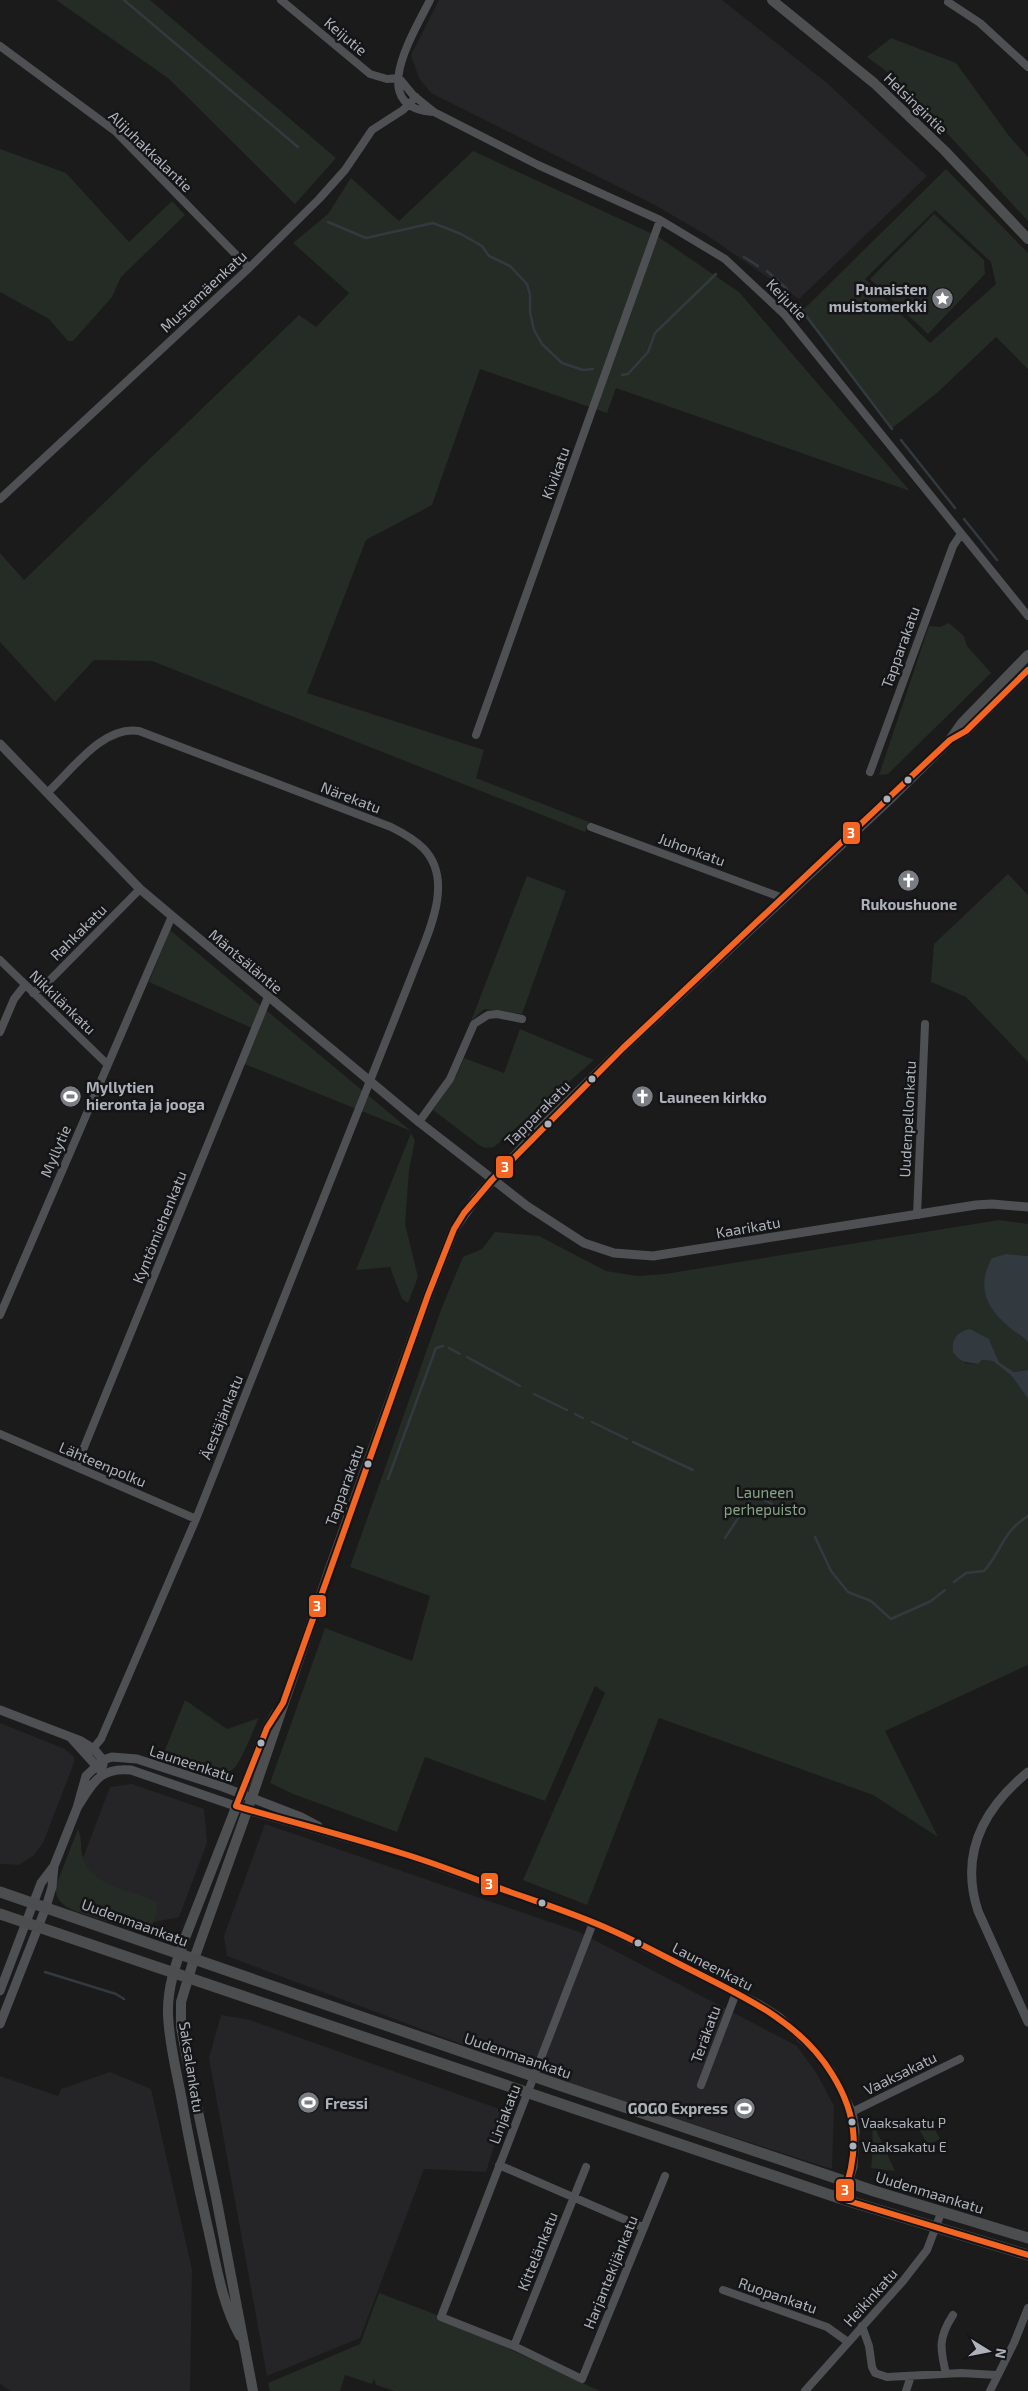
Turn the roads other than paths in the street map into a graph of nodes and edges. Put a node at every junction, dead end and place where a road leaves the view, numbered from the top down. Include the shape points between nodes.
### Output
1 (281, 0) edge
2 (430, 0) edge
3 (772, 0) edge
4 (948, 2) dead end
5 (0, 46) edge
6 (1028, 67) edge
7 (399, 78) junction
8 (416, 97) junction
9 (409, 105) junction
10 (434, 112) junction
11 (660, 220) junction
12 (1028, 239) edge
13 (249, 268) junction
14 (0, 499) edge
15 (961, 534) junction
16 (1028, 616) edge
17 (1028, 655) edge
18 (1028, 670) edge
19 (476, 735) dead end
20 (950, 740) junction
21 (0, 744) edge
22 (870, 772) dead end
23 (48, 792) junction
24 (591, 827) dead end
25 (140, 889) junction
26 (784, 898) junction
27 (172, 916) junction
28 (0, 960) edge
29 (25, 985) junction
30 (33, 993) junction
31 (268, 997) junction
32 (522, 1019) dead end
33 (925, 1024) dead end
34 (0, 1032) edge
35 (107, 1064) junction
36 (370, 1081) junction
37 (419, 1122) junction
38 (492, 1180) junction
39 (1028, 1207) edge
40 (917, 1215) junction
41 (0, 1315) edge
42 (0, 1434) edge
43 (76, 1467) junction
44 (196, 1519) junction
45 (282, 1703) junction
46 (0, 1710) edge
47 (71, 1738) junction
48 (94, 1749) junction
49 (85, 1756) junction
50 (103, 1760) junction
51 (95, 1767) junction
52 (1028, 1772) edge
53 (104, 1773) junction
54 (241, 1794) junction
55 (252, 1797) junction
56 (236, 1806) junction
57 (77, 1808) junction
58 (247, 1810) junction
59 (325, 1830) junction
60 (54, 1866) junction
61 (0, 1892) edge
62 (33, 1902) junction
63 (46, 1907) junction
64 (0, 1914) edge
65 (26, 1923) junction
66 (593, 1923) junction
67 (38, 1927) junction
68 (179, 1954) junction
69 (194, 1959) junction
70 (173, 1972) junction
71 (188, 1977) junction
72 (0, 1991) edge
73 (736, 1993) junction
74 (1028, 2022) edge
75 (0, 2024) edge
76 (960, 2059) dead end
77 (533, 2076) junction
78 (701, 2085) dead end
79 (527, 2092) junction
80 (852, 2112) junction
81 (499, 2166) junction
82 (586, 2167) dead end
83 (665, 2176) dead end
84 (848, 2182) junction
85 (574, 2196) junction
86 (842, 2199) junction
87 (942, 2212) junction
88 (642, 2227) junction
89 (937, 2228) junction
90 (1028, 2238) edge
91 (1028, 2256) edge
92 (723, 2290) dead end
93 (1028, 2308) edge
94 (953, 2315) dead end
95 (862, 2326) junction
96 (241, 2337) junction
97 (848, 2342) junction
98 (514, 2346) junction
99 (946, 2374) junction
100 (996, 2375) junction
101 (911, 2376) junction
102 (253, 2391) edge
103 (805, 2391) edge
104 (906, 2391) edge
105 (990, 2391) edge

1 - 7 street, Keijutie via 370,74
2 - 7 street via 400,62
3 - 12 main road, Helsingintie via 874,83 945,151
4 - 6 street via 980,23
5 - 13 street, Alijuhakkalantie via 115,131
7 - 8 street, Keijutie
7 - 9 street via 398,87
8 - 9 street, Mustamäenkatu
8 - 10 street, Keijutie
9 - 10 street, Keijutie
9 - 13 street, Mustamäenkatu via 372,130 345,170
10 - 11 street, Keijutie via 538,165
11 - 15 street, Keijutie via 726,260 784,314
11 - 19 street, Kivikatu
13 - 14 street, Mustamäenkatu
15 - 16 street, Keijutie
15 - 22 street, Tapparakatu via 953,546
17 - 20 main road, Tapparakatu via 962,723
18 - 20 main road, Tapparakatu via 966,731
20 - 26 main road, Tapparakatu
21 - 23 street, Mäntsäläntie
23 - 25 street, Mäntsäläntie
23 - 36 street, Närekatu via 104,738 130,729 391,827 412,838 434,864 439,882 437,906
24 - 26 street, Juhonkatu
25 - 27 street, Mäntsäläntie
25 - 30 street, Rahkakatu via 49,981
26 - 38 main road, Tapparakatu via 623,1048
27 - 31 street, Mäntsäläntie
27 - 35 street, Myllytie
28 - 29 street, Nikkilänkatu
29 - 30 street, Nikkilänkatu
29 - 34 street via 14,999
30 - 35 street, Nikkilänkatu
31 - 36 street, Mäntsäläntie
31 - 43 street, Kyntömiehenkatu
32 - 37 street via 497,1014 488,1015 474,1024 450,1079
33 - 40 street, Uudenpellonkatu
35 - 41 street, Myllytie
36 - 37 street, Mäntsäläntie
36 - 44 street, Äestäjänkatu
37 - 38 street, Mäntsäläntie
38 - 40 street, Kaarikatu via 584,1243 633,1256 653,1256
38 - 45 main road, Tapparakatu via 454,1229
39 - 40 street, Kaarikatu via 984,1204
42 - 43 street, Lähteenpolku
43 - 44 street, Lähteenpolku
44 - 48 street, Äestäjänkatu
45 - 54 main road, Tapparakatu via 267,1728
45 - 55 main road, Tapparakatu
46 - 47 street
47 - 48 street
47 - 49 street
48 - 49 street, Äestäjänkatu
48 - 50 street
49 - 51 street
50 - 51 street
50 - 53 street
50 - 54 street, Launeenkatu via 116,1757 137,1759
51 - 53 street
51 - 57 street via 86,1776
52 - 74 street via 1003,1795 983,1823 974,1848 972,1874 978,1910
53 - 56 street, Launeenkatu via 131,1770
53 - 57 street via 94,1781
54 - 55 street, Launeenkatu
54 - 56 main road, Tapparakatu
55 - 58 main road, Tapparakatu
55 - 59 street, Launeenkatu
56 - 58 street, Launeenkatu
56 - 68 main road, Saksalankatu
57 - 60 street
58 - 59 street, Launeenkatu
58 - 69 main road, Saksalankatu
59 - 66 street, Launeenkatu via 402,1853
60 - 62 street via 41,1883
60 - 63 street
61 - 62 main road, Uudenmaankatu
62 - 63 main road, Uudenmaankatu
62 - 65 street
63 - 67 street
63 - 68 main road, Uudenmaankatu
64 - 65 main road
65 - 67 main road
65 - 72 street
66 - 73 street, Launeenkatu
66 - 77 street, Linjakatu
67 - 70 main road
67 - 75 street
68 - 69 main road, Uudenmaankatu
68 - 70 main road, Saksalankatu
69 - 71 main road, Saksalankatu
69 - 77 main road, Uudenmaankatu
70 - 71 main road
70 - 96 main road, Saksalankatu via 168,2015 179,2086 218,2272 231,2320
71 - 79 main road
71 - 96 main road, Saksalankatu via 181,2002 181,2027 241,2319
73 - 78 street, Teräkatu
73 - 80 street, Launeenkatu via 779,2017 803,2038 831,2071
76 - 80 street, Vaaksakatu
77 - 79 street, Linjakatu
77 - 84 main road, Uudenmaankatu
79 - 81 street, Linjakatu
79 - 86 main road
80 - 84 street, Launeenkatu via 855,2152
81 - 85 street
81 - 98 street, Linjakatu via 441,2317
82 - 85 street, Kittelänkatu
83 - 88 street, Harjantekijänkatu
84 - 86 street, Launeenkatu
84 - 87 main road, Uudenmaankatu
85 - 88 street
85 - 98 street, Kittelänkatu
86 - 89 main road
87 - 89 street, Heikinkatu
87 - 90 main road, Uudenmaankatu
88 - 98 street, Harjantekijänkatu via 582,2379
89 - 91 main road
89 - 95 street, Heikinkatu via 921,2258
92 - 97 street, Ruopankatu via 827,2327
93 - 100 street
94 - 99 street via 944,2328 940,2345
95 - 97 street, Heikinkatu
95 - 101 street via 875,2373 888,2377
96 - 102 main road, Saksalankatu
97 - 103 street, Heikinkatu
99 - 100 street
99 - 101 street
100 - 105 street
101 - 104 street

